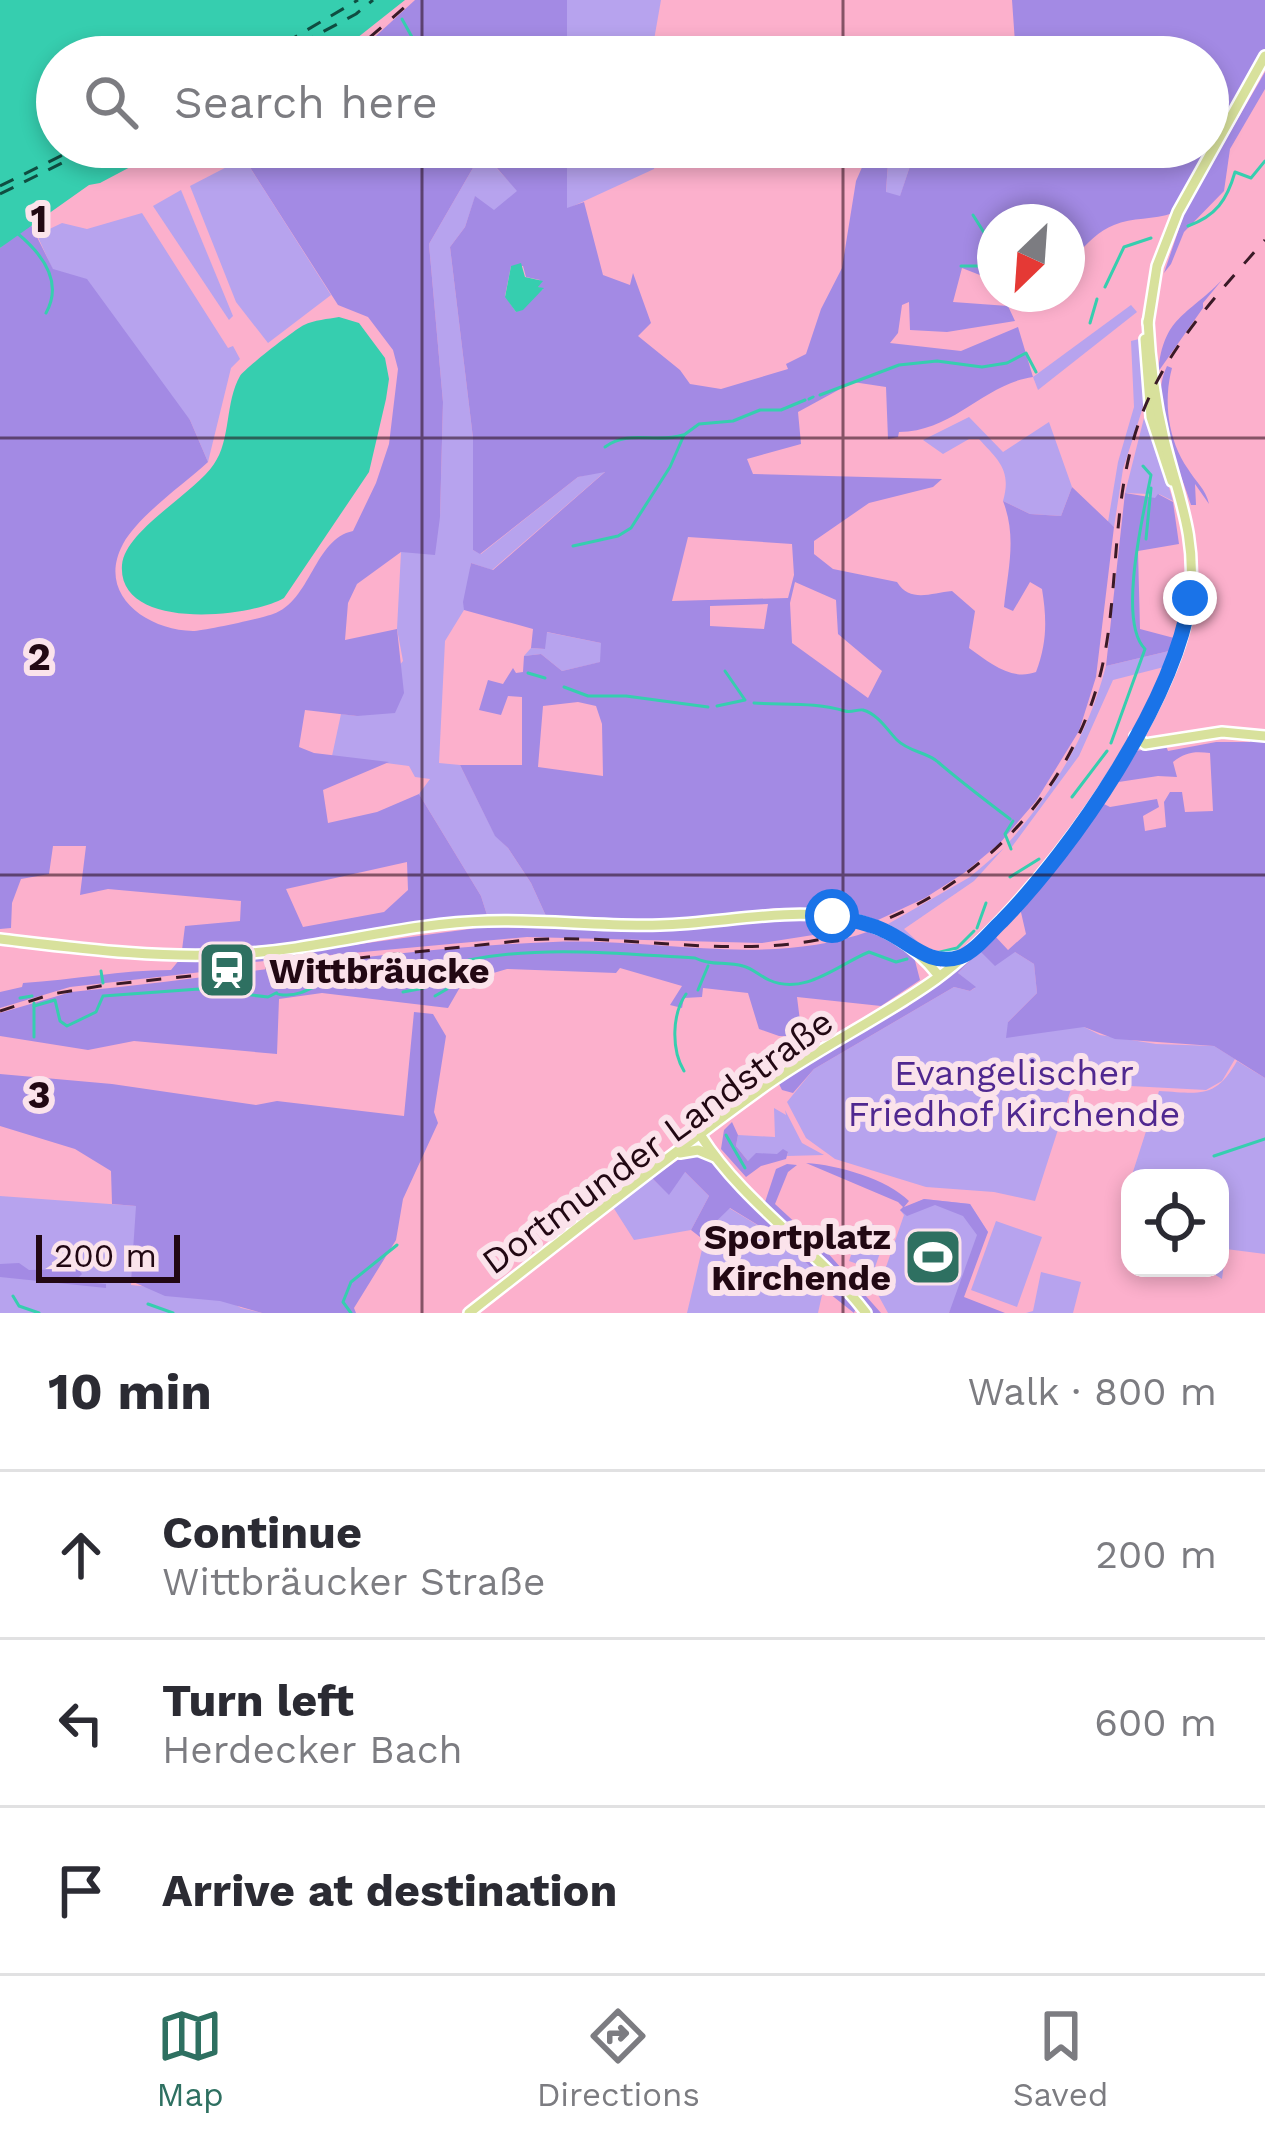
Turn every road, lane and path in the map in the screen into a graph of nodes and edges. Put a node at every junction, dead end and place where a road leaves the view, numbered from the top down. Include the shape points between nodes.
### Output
1 (1265, 56) edge
2 (1229, 121) edge
3 (1203, 168) edge
4 (1135, 736) junction
5 (1265, 736) edge
6 (0, 939) edge
7 (918, 952) junction
8 (964, 956) junction
9 (939, 976) junction
10 (701, 1136) junction
11 (678, 1154) junction
12 (720, 1160) junction
13 (469, 1313) edge
14 (866, 1313) edge

1 - 2 main road, Dortmunder Landstraße
3 - 4 main road, Dortmunder Landstraße via 1178,212 1148,321 1192,550 1188,613
4 - 5 main road
4 - 8 main road, Dortmunder Landstraße via 1038,883
6 - 7 main road via 217,955 487,921 662,925 816,913 881,929
7 - 8 main road
7 - 9 main road
8 - 9 main road, Dortmunder Landstraße
9 - 10 main road, Dortmunder Landstraße via 808,1056
10 - 11 main road, Dortmunder Landstraße
10 - 12 main road
11 - 12 main road via 698,1150
11 - 13 main road, Dortmunder Landstraße
12 - 14 main road

